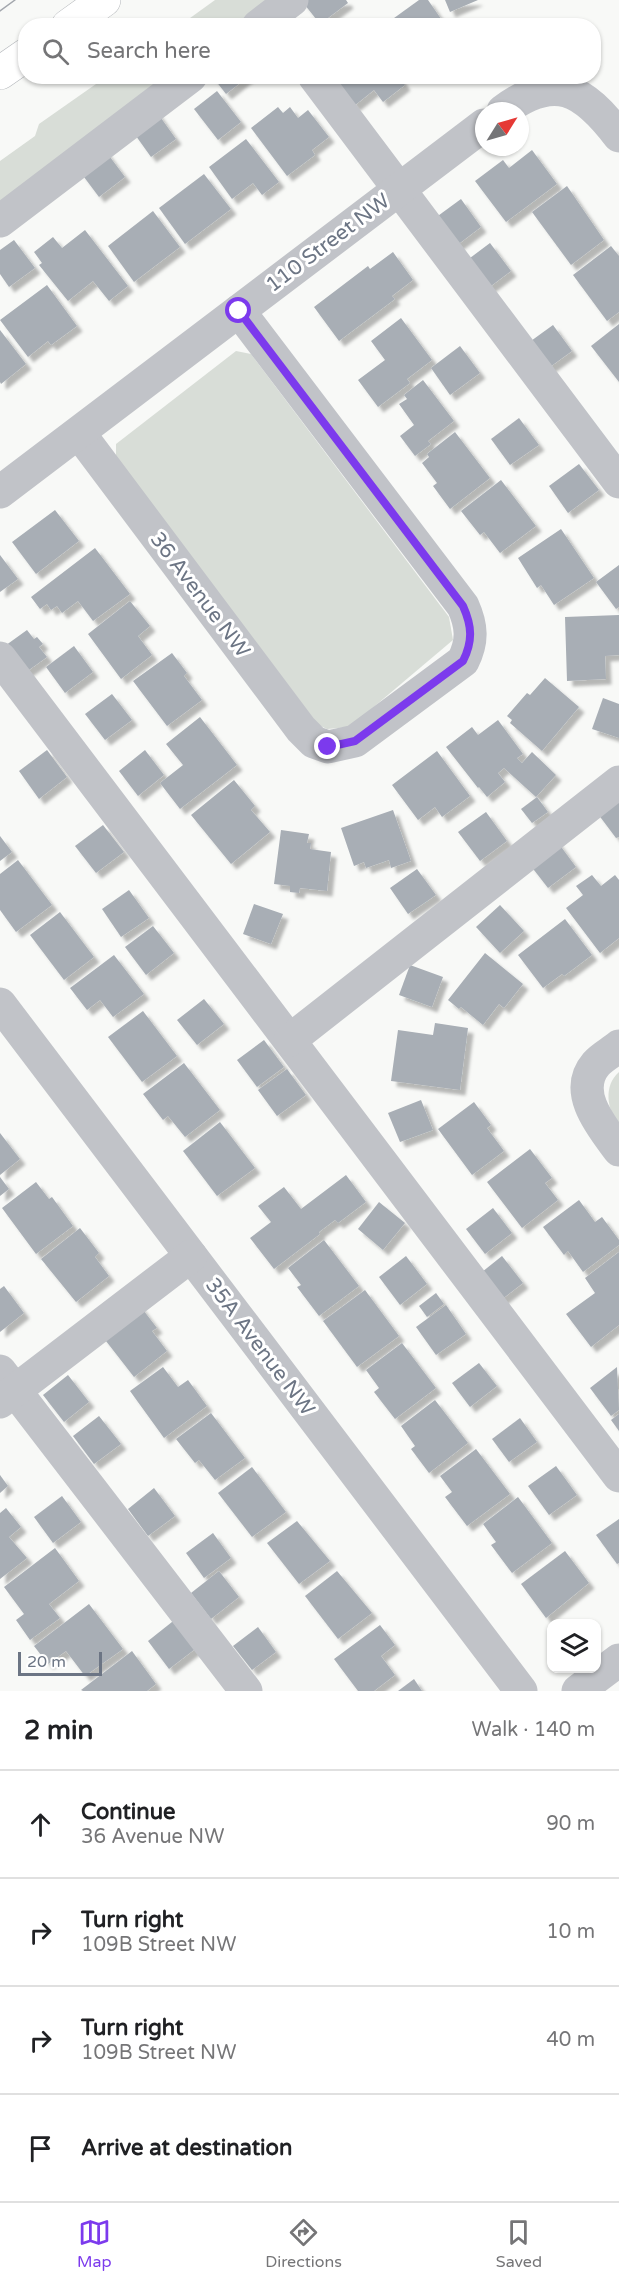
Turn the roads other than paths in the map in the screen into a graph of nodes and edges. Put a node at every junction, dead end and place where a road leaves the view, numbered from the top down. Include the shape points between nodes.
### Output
1 (104, 0) edge
2 (79, 18) edge
3 (18, 61) edge
4 (0, 74) edge
5 (180, 84) edge
6 (320, 84) edge
7 (518, 102) edge
8 (475, 132) edge
9 (619, 136) edge
10 (399, 190) junction
11 (0, 221) edge
12 (239, 311) junction
13 (79, 433) junction
14 (619, 482) edge
15 (0, 492) edge
16 (0, 658) edge
17 (619, 782) edge
18 (0, 1004) edge
19 (290, 1040) junction
20 (619, 1046) edge
21 (619, 1150) edge
22 (191, 1256) junction
23 (5, 1388) edge
24 (619, 1476) edge
25 (619, 1660) edge
26 (246, 1691) edge
27 (521, 1691) edge
28 (578, 1691) edge

1 - 2 main road
3 - 4 main road
5 - 11 street
6 - 10 street
7 - 9 street via 531,94 562,89 591,102
8 - 10 street, 110 Street NW
10 - 12 street, 110 Street NW
10 - 14 street
12 - 13 street, 110 Street NW
12 - 13 street, 36 Avenue NW via 463,606 471,633 463,661 355,741 328,747 314,742
13 - 15 street, 110 Street NW
16 - 19 street
17 - 19 street
18 - 22 street, 35A Avenue NW
19 - 24 street
20 - 21 street via 597,1063 587,1088 595,1117
22 - 23 street
22 - 27 street, 35A Avenue NW
23 - 26 street
25 - 28 street

